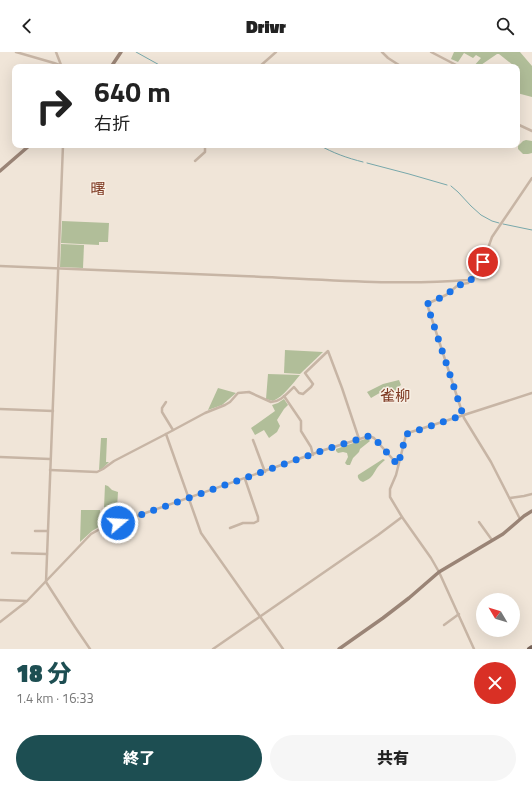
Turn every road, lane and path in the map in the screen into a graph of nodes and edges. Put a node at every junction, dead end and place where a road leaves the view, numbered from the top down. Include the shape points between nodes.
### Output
1 (16, 52) edge
2 (56, 52) edge
3 (121, 52) edge
4 (276, 52) edge
5 (382, 52) edge
6 (431, 52) edge
7 (56, 64) edge
8 (62, 64) edge
9 (113, 64) edge
10 (262, 64) edge
11 (397, 64) edge
12 (454, 64) edge
13 (520, 125) edge
14 (532, 131) edge
15 (27, 148) edge
16 (63, 148) edge
17 (205, 148) edge
18 (195, 161) dead end
19 (0, 171) edge
20 (532, 178) edge
21 (0, 266) edge
22 (58, 269) junction
23 (472, 279) junction
24 (532, 393) edge
25 (284, 396) junction
26 (166, 402) dead end
27 (0, 409) edge
28 (53, 411) junction
29 (463, 415) junction
30 (173, 430) junction
31 (166, 434) junction
32 (359, 439) junction
33 (253, 440) dead end
34 (313, 454) junction
35 (0, 458) edge
36 (50, 459) junction
37 (398, 465) junction
38 (50, 470) junction
39 (265, 472) junction
40 (245, 479) junction
41 (532, 494) edge
42 (189, 498) junction
43 (510, 498) junction
44 (532, 511) edge
45 (402, 517) junction
46 (520, 519) junction
47 (479, 522) dead end
48 (230, 528) dead end
49 (35, 531) dead end
50 (48, 531) junction
51 (492, 540) junction
52 (12, 553) dead end
53 (47, 554) junction
54 (439, 572) junction
55 (46, 582) junction
56 (0, 600) edge
57 (27, 602) junction
58 (459, 614) junction
59 (260, 616) junction
60 (0, 622) edge
61 (444, 625) dead end
62 (532, 647) edge
63 (90, 649) edge
64 (213, 649) edge
65 (283, 649) edge
66 (339, 649) edge
67 (474, 649) edge
68 (529, 649) edge

1 - 7 street
2 - 8 street
3 - 9 street
4 - 10 street
5 - 11 street
6 - 12 street
13 - 14 street
15 - 19 street
16 - 22 street
17 - 18 street
20 - 23 street via 492,237 483,262
21 - 22 street
22 - 23 street via 358,281 428,282
22 - 28 street
23 - 29 street via 427,304
24 - 29 street
25 - 30 street via 278,401 271,402 249,392 238,393 225,405
25 - 32 street via 294,387 301,394 311,387 313,383 305,373 328,351
25 - 34 street via 301,421 301,431
26 - 30 street via 162,412
27 - 28 street
28 - 36 street
29 - 37 street via 407,434
29 - 43 street
30 - 31 street
31 - 38 street via 97,472
31 - 42 street
32 - 34 street
32 - 37 street via 369,436 374,438
33 - 39 street
34 - 39 street
35 - 36 street
36 - 38 street
37 - 45 street via 390,497
38 - 50 street
39 - 40 street
40 - 42 street
40 - 48 street via 258,521
41 - 43 street
42 - 55 street via 91,534
42 - 59 street via 201,533
43 - 46 street
44 - 46 street
45 - 54 street
45 - 59 street
46 - 51 street
47 - 51 street
49 - 50 street
50 - 53 street
51 - 54 street
52 - 53 street
53 - 55 street
54 - 58 street
54 - 66 street via 410,598
55 - 57 street
55 - 63 street
56 - 57 street
57 - 60 street
58 - 61 street
58 - 67 street
59 - 64 street
59 - 65 street
62 - 68 main road

